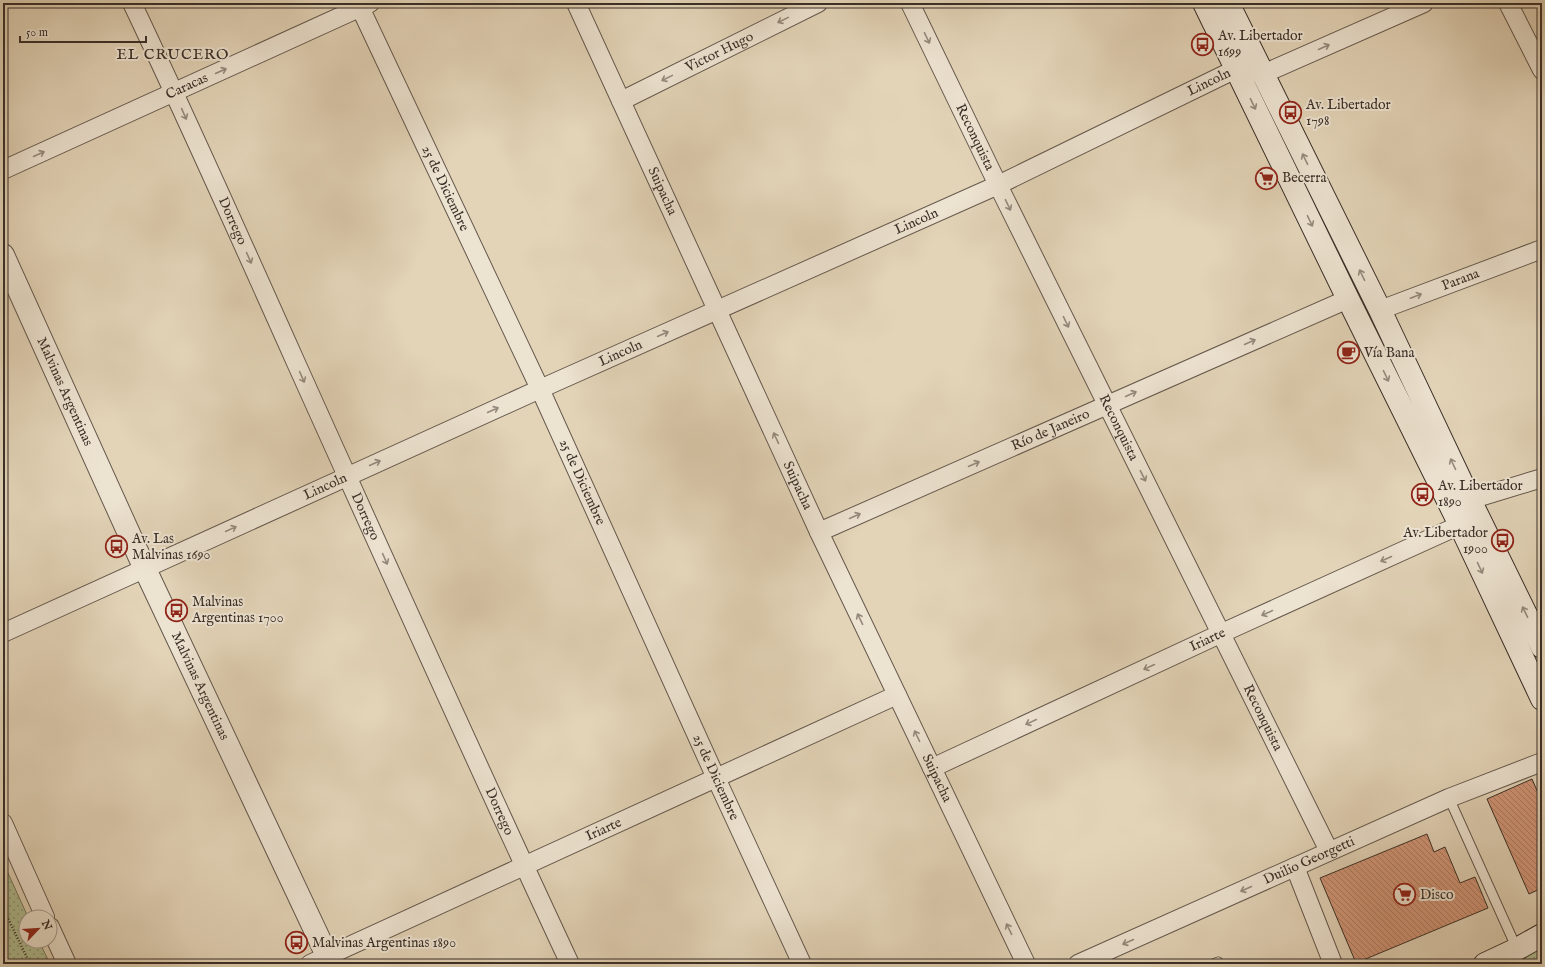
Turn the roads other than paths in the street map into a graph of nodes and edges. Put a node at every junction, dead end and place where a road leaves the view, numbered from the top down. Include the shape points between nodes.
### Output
1 (132, 3) edge
2 (576, 3) edge
3 (818, 3) edge
4 (910, 3) edge
5 (1204, 3) edge
6 (1228, 3) edge
7 (1424, 3) edge
8 (1508, 3) edge
9 (363, 5) edge
10 (1236, 69) junction
11 (1542, 70) edge
12 (1263, 74) junction
13 (174, 92) junction
14 (621, 101) junction
15 (3, 170) edge
16 (998, 185) junction
17 (1542, 249) edge
18 (3, 255) edge
19 (1348, 299) junction
20 (717, 310) junction
21 (1380, 310) junction
22 (540, 389) junction
23 (1107, 404) junction
24 (347, 476) junction
25 (1542, 478) edge
26 (1470, 500) junction
27 (1460, 525) junction
28 (819, 532) junction
29 (145, 569) junction
30 (3, 633) edge
31 (1222, 633) junction
32 (1542, 648) edge
33 (897, 695) junction
34 (1542, 698) edge
35 (1542, 762) edge
36 (932, 768) junction
37 (716, 778) junction
38 (1449, 798) junction
39 (3, 823) edge
40 (1329, 851) junction
41 (524, 866) junction
42 (1295, 867) junction
43 (42, 909) edge
44 (1542, 934) edge
45 (58, 944) edge
46 (1517, 949) junction
47 (323, 961) edge
48 (67, 964) edge
49 (570, 964) edge
50 (802, 964) edge
51 (1026, 964) edge
52 (1078, 964) edge
53 (1213, 964) edge
54 (1219, 964) edge
55 (1334, 964) edge
56 (1485, 964) edge

1 - 13 street, Dorrego
2 - 14 street, Suipacha
3 -> 14 street, Victor Hugo
4 -> 16 street, Reconquista
5 - 10 main road
6 - 12 main road
12 -> 7 street
8 - 11 street
13 -> 9 street, Caracas
9 - 22 street, 25 de Diciembre
10 - 12 street
10 - 16 street, Lincoln
10 -> 19 main road
21 -> 12 main road
15 -> 13 street, Caracas
13 -> 24 street, Dorrego
14 - 20 street, Suipacha
16 - 20 street, Lincoln
16 -> 23 street, Reconquista
21 -> 17 street, Parana
18 - 29 main road, Malvinas Argentinas
23 -> 19 street, Río de Janeiro
19 -> 27 main road
22 -> 20 street, Lincoln
28 -> 20 street, Suipacha
26 -> 21 main road
24 -> 22 street, Lincoln
22 - 37 street, 25 de Diciembre
28 -> 23 street, Río de Janeiro
23 -> 31 street, Reconquista
29 -> 24 street, Lincoln
24 -> 41 street, Dorrego
25 - 26 street
26 - 27 street
32 -> 26 main road
27 -> 31 street, Iriarte
27 -> 34 main road
33 -> 28 street, Suipacha
29 - 30 street, Lincoln
29 - 47 main road, Malvinas Argentinas
31 -> 36 street, Iriarte
31 - 40 street, Reconquista
36 -> 33 street, Suipacha
33 - 37 street, Iriarte
35 - 38 street, Duilio Georgetti
51 -> 36 street, Suipacha
37 - 41 street, Iriarte
37 - 50 street, 25 de Diciembre
38 - 40 street, Duilio Georgetti
38 - 46 lane
39 - 43 street
40 - 42 street, Duilio Georgetti
41 - 47 street, Iriarte
41 - 49 street, Dorrego
42 -> 52 street, Duilio Georgetti
42 - 55 street
44 - 46 main road
45 - 48 street
46 - 56 main road
53 - 54 lane

